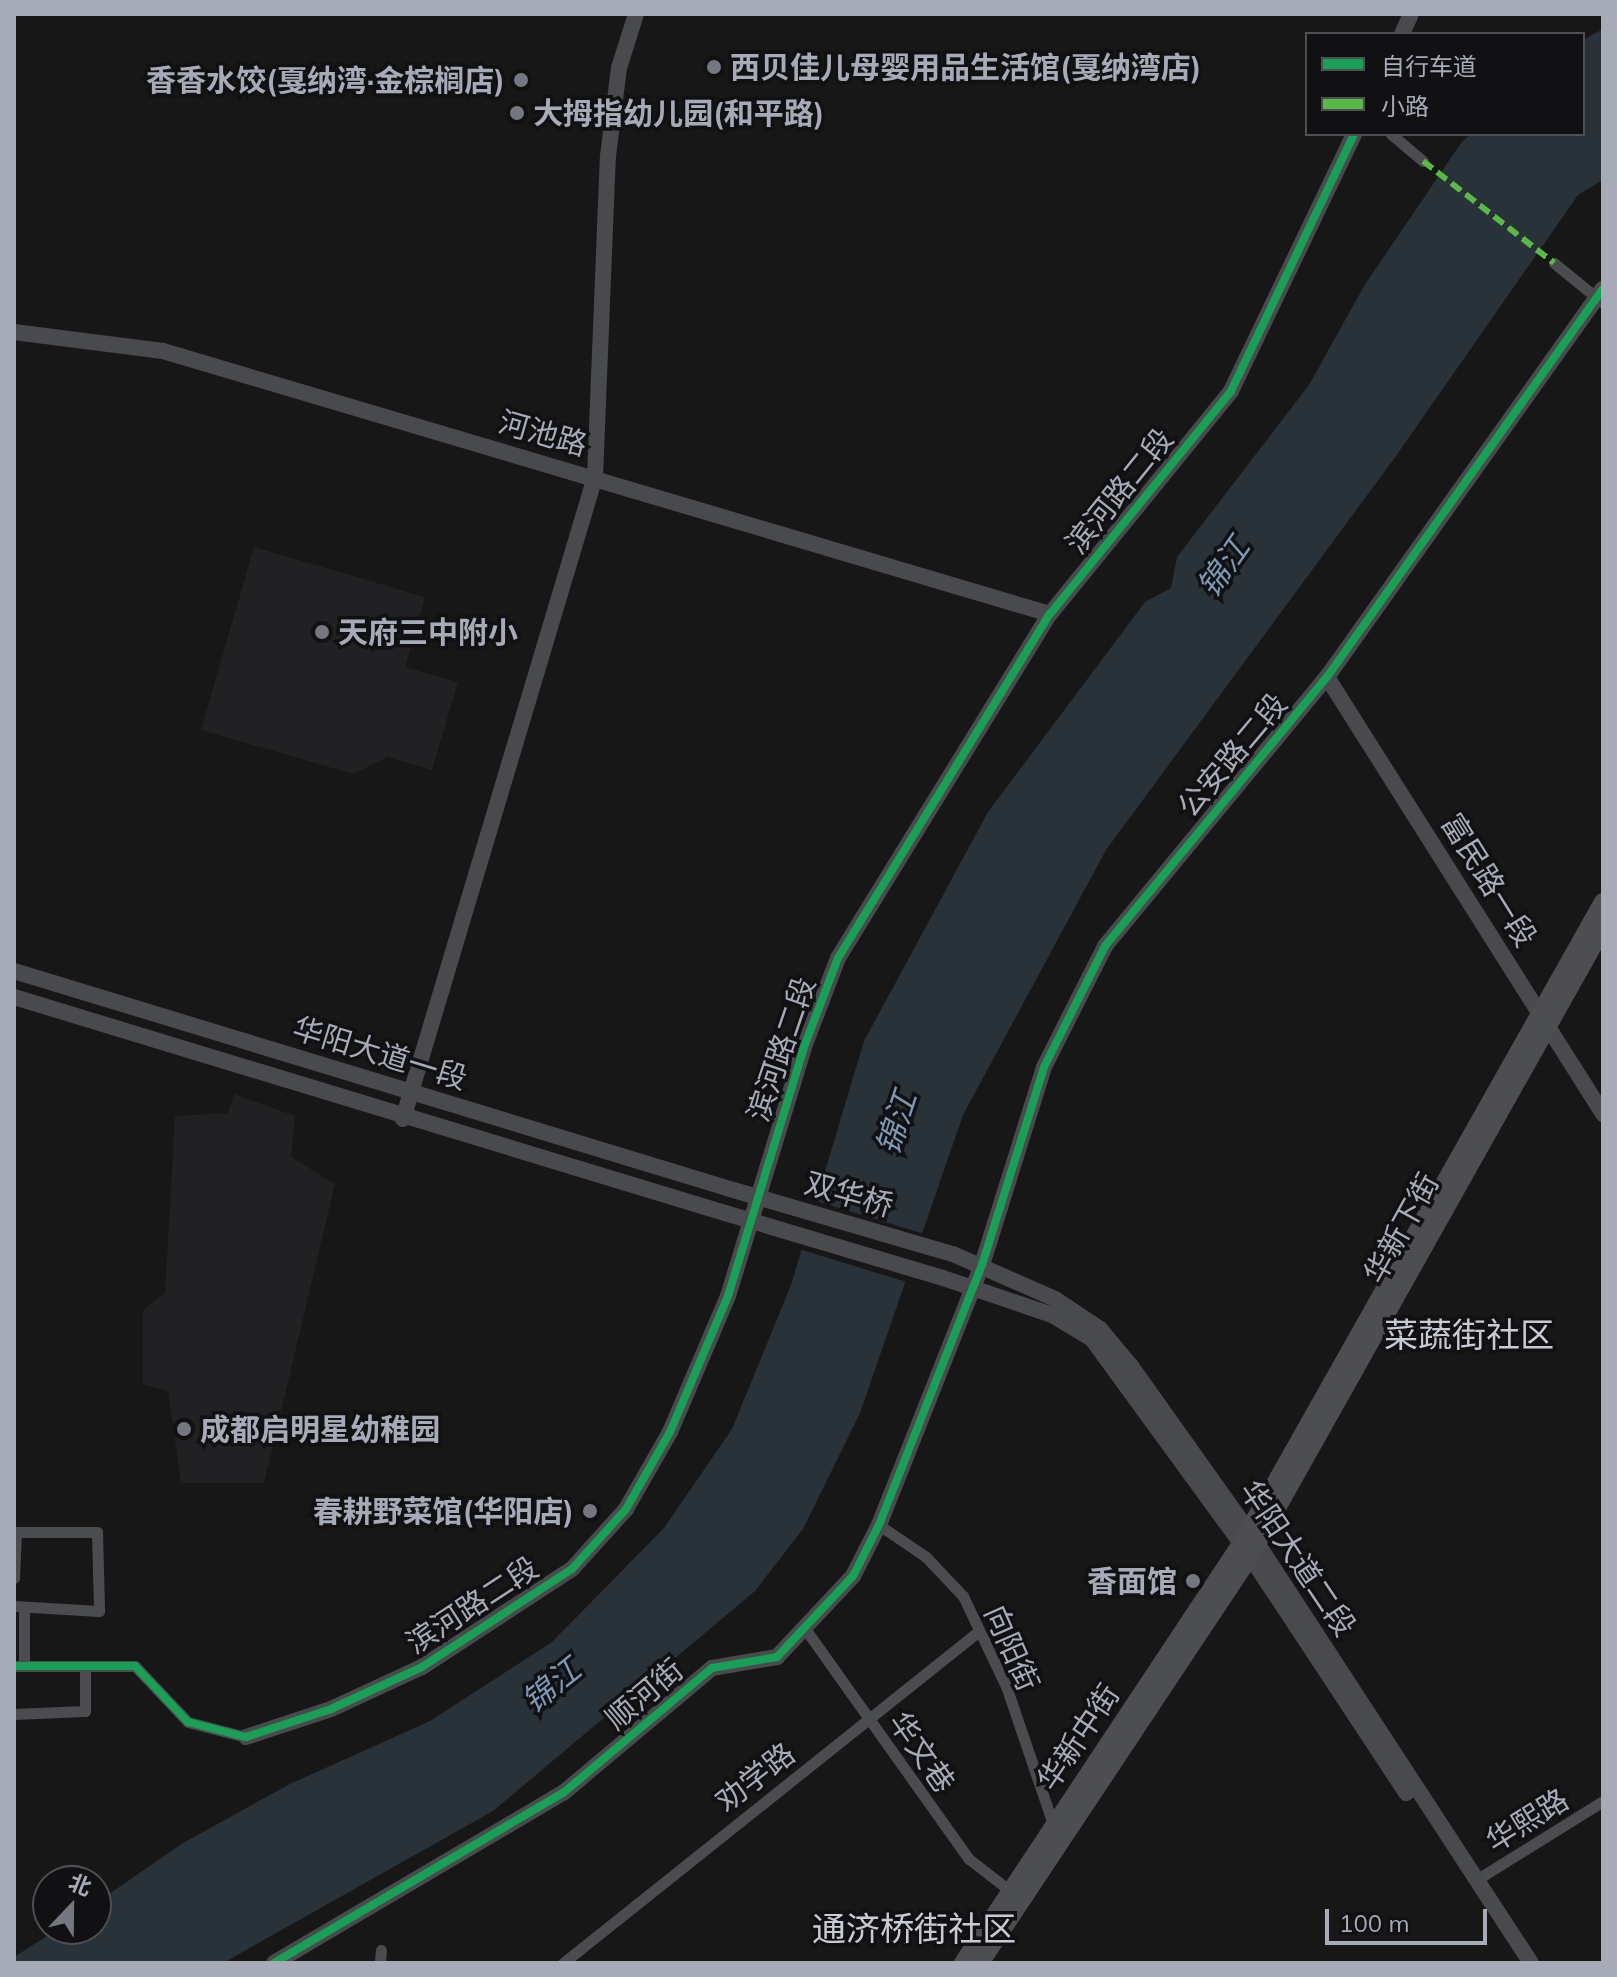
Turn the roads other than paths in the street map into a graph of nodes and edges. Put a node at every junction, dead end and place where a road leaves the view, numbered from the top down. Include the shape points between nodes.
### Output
1 (636, 14) edge
2 (1353, 136) edge
3 (1393, 136) edge
4 (1423, 161) dead end
5 (1554, 263) dead end
6 (1601, 297) edge
7 (14, 332) edge
8 (595, 477) junction
9 (1050, 614) junction
10 (1327, 677) junction
11 (1603, 902) edge
12 (1603, 928) edge
13 (14, 971) edge
14 (14, 997) edge
15 (1543, 1019) junction
16 (410, 1091) junction
17 (1603, 1114) edge
18 (403, 1119) junction
19 (730, 1189) joint
20 (953, 1254) joint
21 (982, 1265) junction
22 (943, 1278) joint
23 (972, 1289) junction
24 (879, 1525) junction
25 (1249, 1543) junction
26 (14, 1578) edge
27 (19, 1607) edge
28 (806, 1630) junction
29 (979, 1631) junction
30 (19, 1666) edge
31 (85, 1666) junction
32 (14, 1714) edge
33 (868, 1718) junction
34 (246, 1737) joint
35 (1603, 1801) edge
36 (1053, 1824) junction
37 (1476, 1880) junction
38 (1009, 1890) junction
39 (274, 1963) edge
40 (563, 1963) edge
41 (963, 1963) edge
42 (980, 1963) edge
43 (1519, 1963) edge
44 (1531, 1963) edge

1 - 8 street via 619,68 608,156
2 - 9 street, 滨河路二段 via 1231,391
3 - 4 street
5 - 6 street
6 - 10 street, 公安路二段
7 - 8 street, 河池路 via 163,351
8 - 9 street, 河池路
8 - 16 street
9 - 34 street, 滨河路二段 via 838,958 804,1047 728,1296 670,1432 626,1509 572,1569 422,1667 331,1709
10 - 15 street, 富民路一段
10 - 21 street, 公安路二段 via 1105,946 1044,1067
11 - 15 main road
12 - 15 main road
13 - 16 street, 华阳大道一段
14 - 18 street, 华阳大道一段
15 - 17 street, 富民路一段
15 - 25 main road
16 - 18 street
16 - 19 street, 华阳大道一段
18 - 22 street, 华阳大道一段, bridge
19 - 20 street, 双华桥, bridge
20 - 21 street, 华阳大道二段
21 - 23 street, 公安路二段
21 - 25 street, 华阳大道二段 via 1055,1299 1100,1329
22 - 23 street, 华阳大道二段
23 - 24 street, 顺河街
23 - 25 street, 华阳大道二段 via 1052,1315 1092,1339
24 - 28 street, 顺河街 via 853,1576
24 - 29 street, 向阳街 via 963,1596
25 - 36 main road, 华新中街
25 - 37 street, 华阳大道二段
25 - 42 main road, 华新中街
25 - 43 street, 华阳大道二段
26 - 27 street via 16,1532 97,1532 99,1611
27 - 30 street
28 - 33 street, 华文巷
28 - 39 street, 顺河街 via 777,1657 712,1668 563,1793
29 - 33 street, 劝学路
29 - 36 street, 向阳街 via 1006,1686
30 - 31 street
31 - 32 street via 85,1711
31 - 34 street via 135,1666 188,1722
33 - 38 street, 华文巷 via 969,1859
33 - 40 street, 劝学路
35 - 37 street, 华熙路
36 - 38 main road, 华新中街
37 - 44 street, 华阳大道二段
38 - 41 main road, 华新中街

